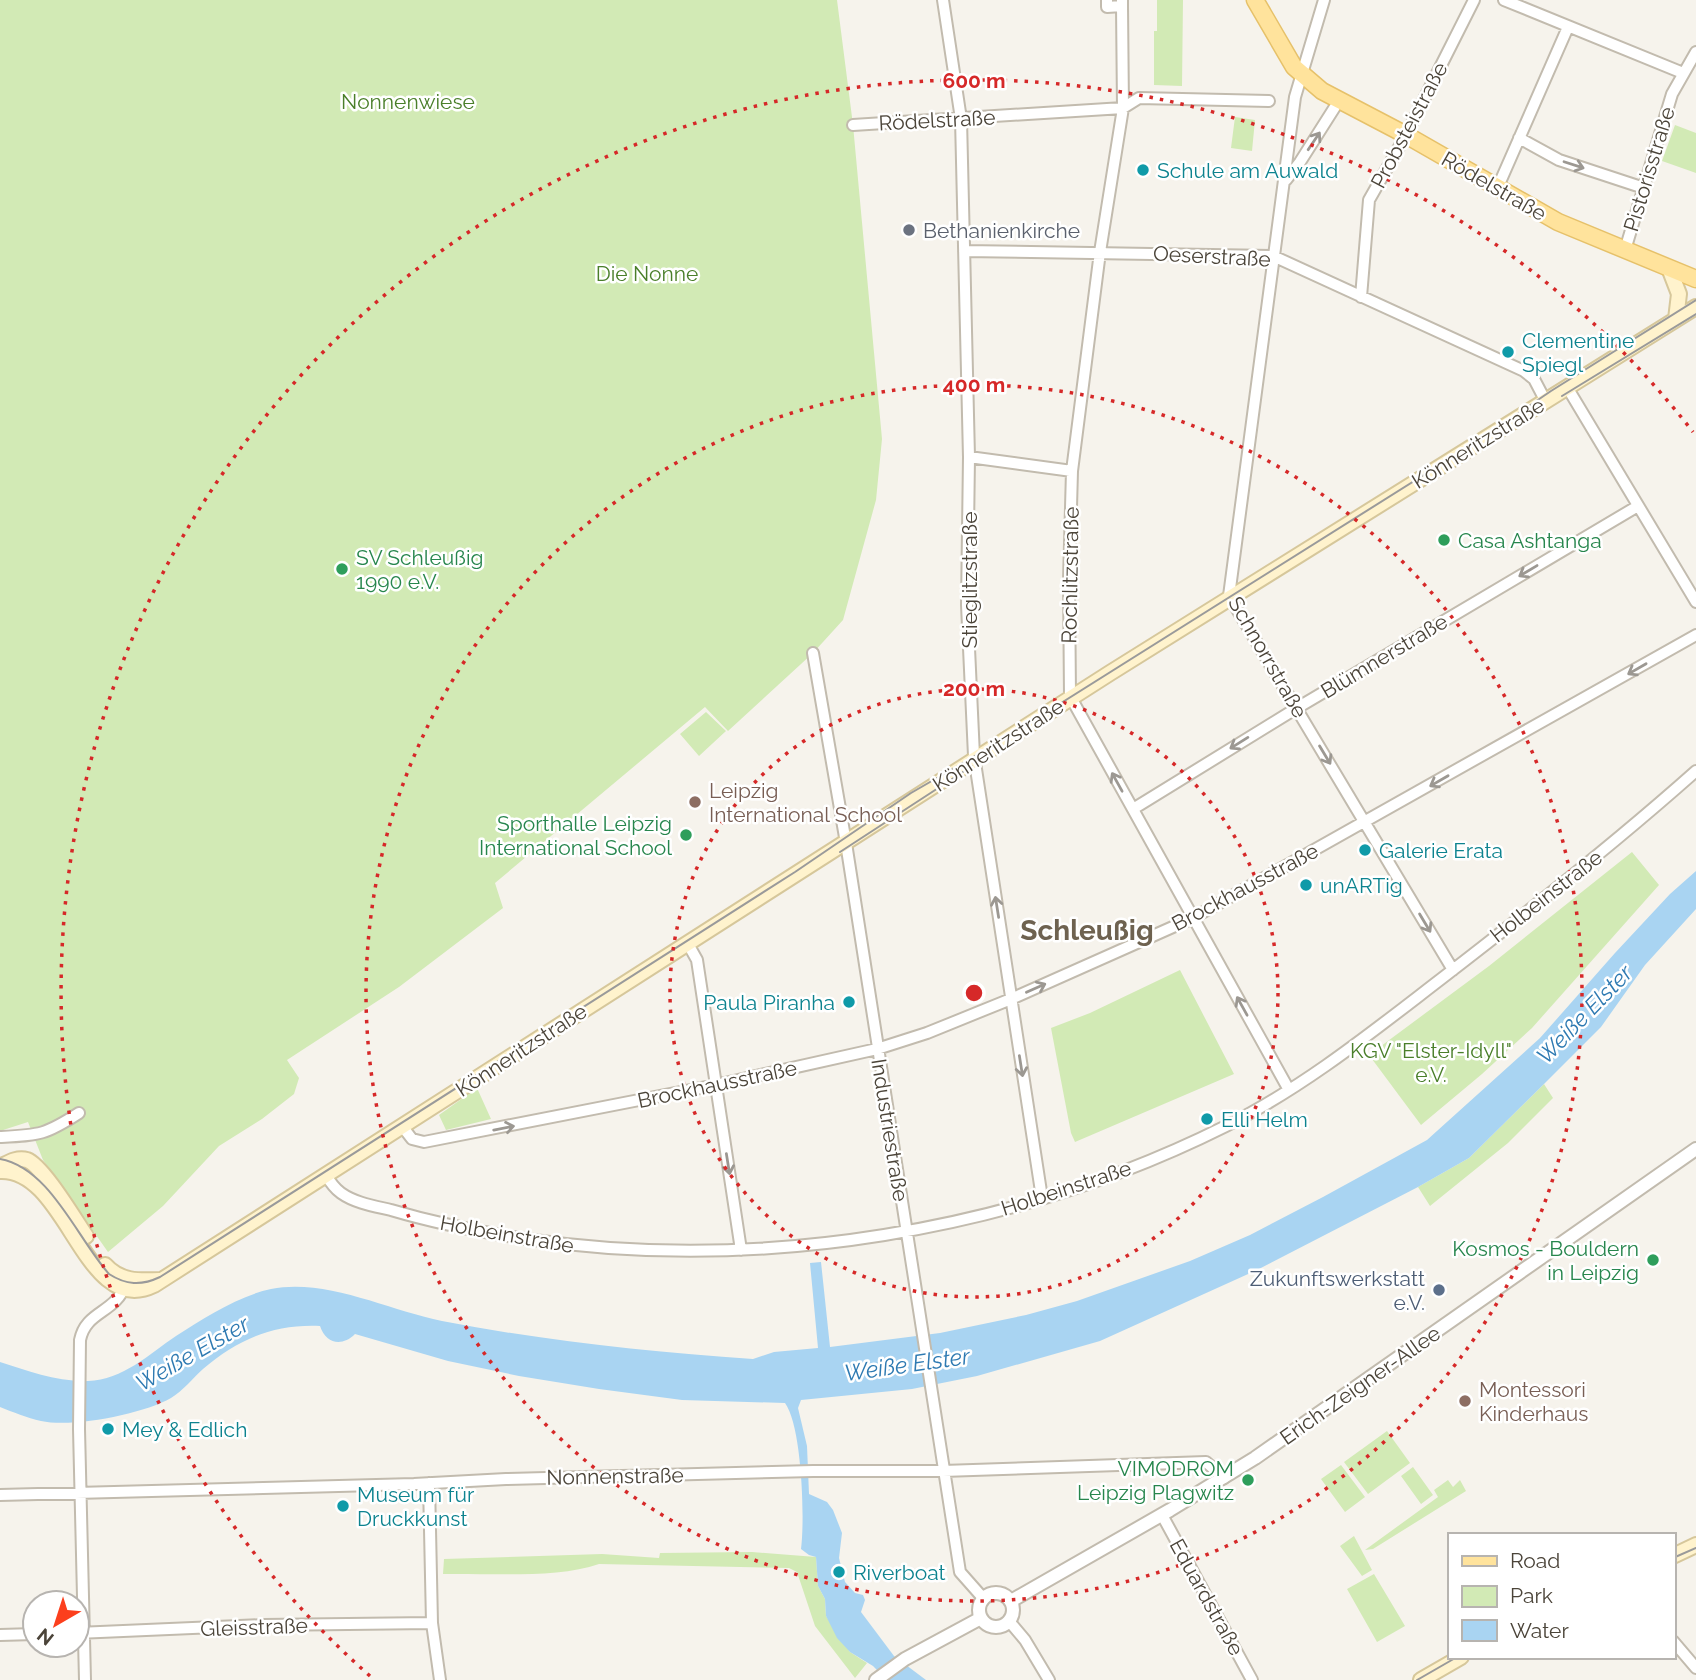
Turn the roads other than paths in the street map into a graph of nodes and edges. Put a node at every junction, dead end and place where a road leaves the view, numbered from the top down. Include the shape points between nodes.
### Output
1 (943, 0) edge
2 (1107, 0) edge
3 (1255, 0) edge
4 (1324, 0) edge
5 (1474, 0) edge
6 (1504, 0) edge
7 (1122, 3) edge
8 (1568, 27) junction
9 (1696, 52) edge
10 (1683, 73) junction
11 (1300, 75) junction
12 (1340, 100) junction
13 (1269, 101) dead end
14 (1123, 108) junction
15 (961, 119) junction
16 (853, 125) dead end
17 (1406, 135) junction
18 (1519, 138) junction
19 (1284, 182) junction
20 (1644, 188) junction
21 (1497, 189) junction
22 (1625, 250) junction
23 (964, 251) junction
24 (1100, 252) junction
25 (1273, 256) junction
26 (1669, 268) junction
27 (1696, 279) edge
28 (1361, 297) junction
29 (1696, 307) edge
30 (1676, 319) junction
31 (1567, 387) junction
32 (1545, 400) junction
33 (969, 457) junction
34 (1072, 471) junction
35 (1638, 506) junction
36 (1230, 598) junction
37 (1696, 602) edge
38 (1696, 635) edge
39 (813, 653) dead end
40 (1071, 698) junction
41 (1297, 708) junction
42 (974, 760) junction
43 (1696, 771) edge
44 (1133, 809) junction
45 (1366, 823) junction
46 (846, 843) junction
47 (1193, 918) junction
48 (688, 944) junction
49 (1453, 970) junction
50 (1011, 999) junction
51 (877, 1049) junction
52 (716, 1085) junction
53 (1289, 1090) junction
54 (79, 1113) dead end
55 (402, 1126) junction
56 (17, 1136) junction
57 (0, 1137) edge
58 (1696, 1149) edge
59 (8, 1167) edge
60 (326, 1175) junction
61 (1042, 1198) junction
62 (906, 1231) junction
63 (741, 1250) junction
64 (125, 1284) junction
65 (943, 1471) junction
66 (1224, 1478) junction
67 (429, 1483) junction
68 (81, 1493) junction
69 (0, 1495) edge
70 (1162, 1515) junction
71 (1696, 1545) edge
72 (1675, 1555) edge
73 (80, 1589) edge
74 (983, 1598) junction
75 (1010, 1601) junction
76 (981, 1618) junction
77 (1009, 1621) junction
78 (432, 1623) junction
79 (91, 1633) edge
80 (21, 1634) edge
81 (0, 1635) edge
82 (1675, 1643) edge
83 (83, 1659) edge
84 (1458, 1659) edge
85 (1696, 1668) edge
86 (877, 1679) edge
87 (85, 1680) edge
88 (440, 1680) edge
89 (1049, 1680) edge
90 (1252, 1680) edge
91 (1421, 1680) edge

1 - 15 street, Stieglitzstraße
2 - 7 street, Rochlitzstraße via 1107,7
3 - 11 main road
4 - 11 street, Schnorrstraße
5 - 17 street, Probsteistraße
6 - 8 street
7 - 14 street, Rochlitzstraße
8 - 10 street
8 - 18 street
9 - 10 street, Pistorisstraße
10 - 20 street, Pistorisstraße via 1672,94
11 - 12 main road, Rödelstraße
11 - 19 street, Schnorrstraße
12 - 17 main road, Rödelstraße
19 -> 12 street, Schnorrstraße
13 - 14 street, Rödelstraße via 1139,98
14 - 15 street, Rödelstraße
14 - 24 street, Rochlitzstraße
15 - 16 street, Rödelstraße
15 - 23 street, Stieglitzstraße
17 - 21 main road, Rödelstraße
17 - 28 street, Probsteistraße via 1369,200
18 -> 20 street via 1559,160
18 - 21 street
19 - 25 street, Schnorrstraße
20 - 22 street, Pistorisstraße
21 - 22 main road, Rödelstraße via 1558,222
22 - 26 main road, Rödelstraße
23 - 24 street, Oeserstraße
23 - 33 street, Stieglitzstraße
24 - 25 street, Oeserstraße
24 - 34 street, Rochlitzstraße
25 - 28 street, Oeserstraße
25 - 36 street, Schnorrstraße
26 - 27 main road, Rödelstraße
26 - 30 main road via 1679,294
28 - 32 street, Oeserstraße via 1524,371
29 - 30 main road, Könneritzstraße
30 - 31 main road, Könneritzstraße
31 - 32 main road, Könneritzstraße
31 - 35 street
32 - 36 main road, Könneritzstraße
33 - 34 street
33 - 42 street, Stieglitzstraße via 967,605
34 - 40 street, Rochlitzstraße
35 - 37 street
35 -> 41 street, Blümnerstraße
36 - 40 main road, Könneritzstraße
36 - 41 street, Schnorrstraße
38 -> 45 street, Brockhausstraße
39 - 46 street, Industriestraße
40 - 42 main road, Könneritzstraße
44 -> 40 street, Rochlitzstraße
41 -> 44 street, Blümnerstraße
41 -> 45 street, Schnorrstraße
42 - 46 main road, Könneritzstraße
50 -> 42 street, Stieglitzstraße
43 - 49 street, Holbeinstraße via 1632,828
44 - 47 street, Rochlitzstraße
45 - 47 street, Brockhausstraße
45 -> 49 street, Schnorrstraße
46 - 48 main road, Könneritzstraße
46 - 51 street, Industriestraße
50 -> 47 street, Brockhausstraße
53 -> 47 street, Rochlitzstraße
48 - 52 street via 697,960
48 - 55 main road, Könneritzstraße
49 - 53 street, Holbeinstraße
50 - 51 street, Brockhausstraße
50 -> 61 street, Stieglitzstraße
51 - 52 street, Brockhausstraße
51 - 62 street, Industriestraße
55 -> 52 street, Brockhausstraße via 412,1139 424,1142
52 -> 63 street
53 - 61 street, Holbeinstraße via 1178,1148
54 - 56 street via 41,1135
55 - 60 main road, Könneritzstraße
56 - 57 street
56 - 59 street
58 - 66 street, Erich-Zeigner-Allee
59 - 64 main road via 41,1190 105,1278
60 - 63 street, Holbeinstraße via 338,1191 355,1200 508,1236 659,1252
60 - 64 main road, Könneritzstraße via 161,1280 142,1290
61 - 62 street, Holbeinstraße
62 - 63 street, Holbeinstraße
62 - 65 street, Industriestraße
64 - 68 street via 118,1300 81,1331
65 - 66 street, Nonnenstraße via 1206,1462
65 - 67 street, Nonnenstraße
65 - 74 street, Industriestraße via 960,1572
66 - 70 street, Erich-Zeigner-Allee
67 - 68 street, Nonnenstraße
67 - 78 street
68 - 69 street, Nonnenstraße
68 - 73 street
70 - 75 street, Erich-Zeigner-Allee
70 - 90 street, Eduardstraße
71 - 72 main road
74 - 75 street via 997,1593
74 - 76 street
75 - 77 street
76 - 77 street via 993,1627
76 - 86 street
77 - 89 street
78 - 79 street, Gleisstraße
78 - 88 street
80 - 81 street
82 - 85 street
83 - 87 street
84 - 91 main road

